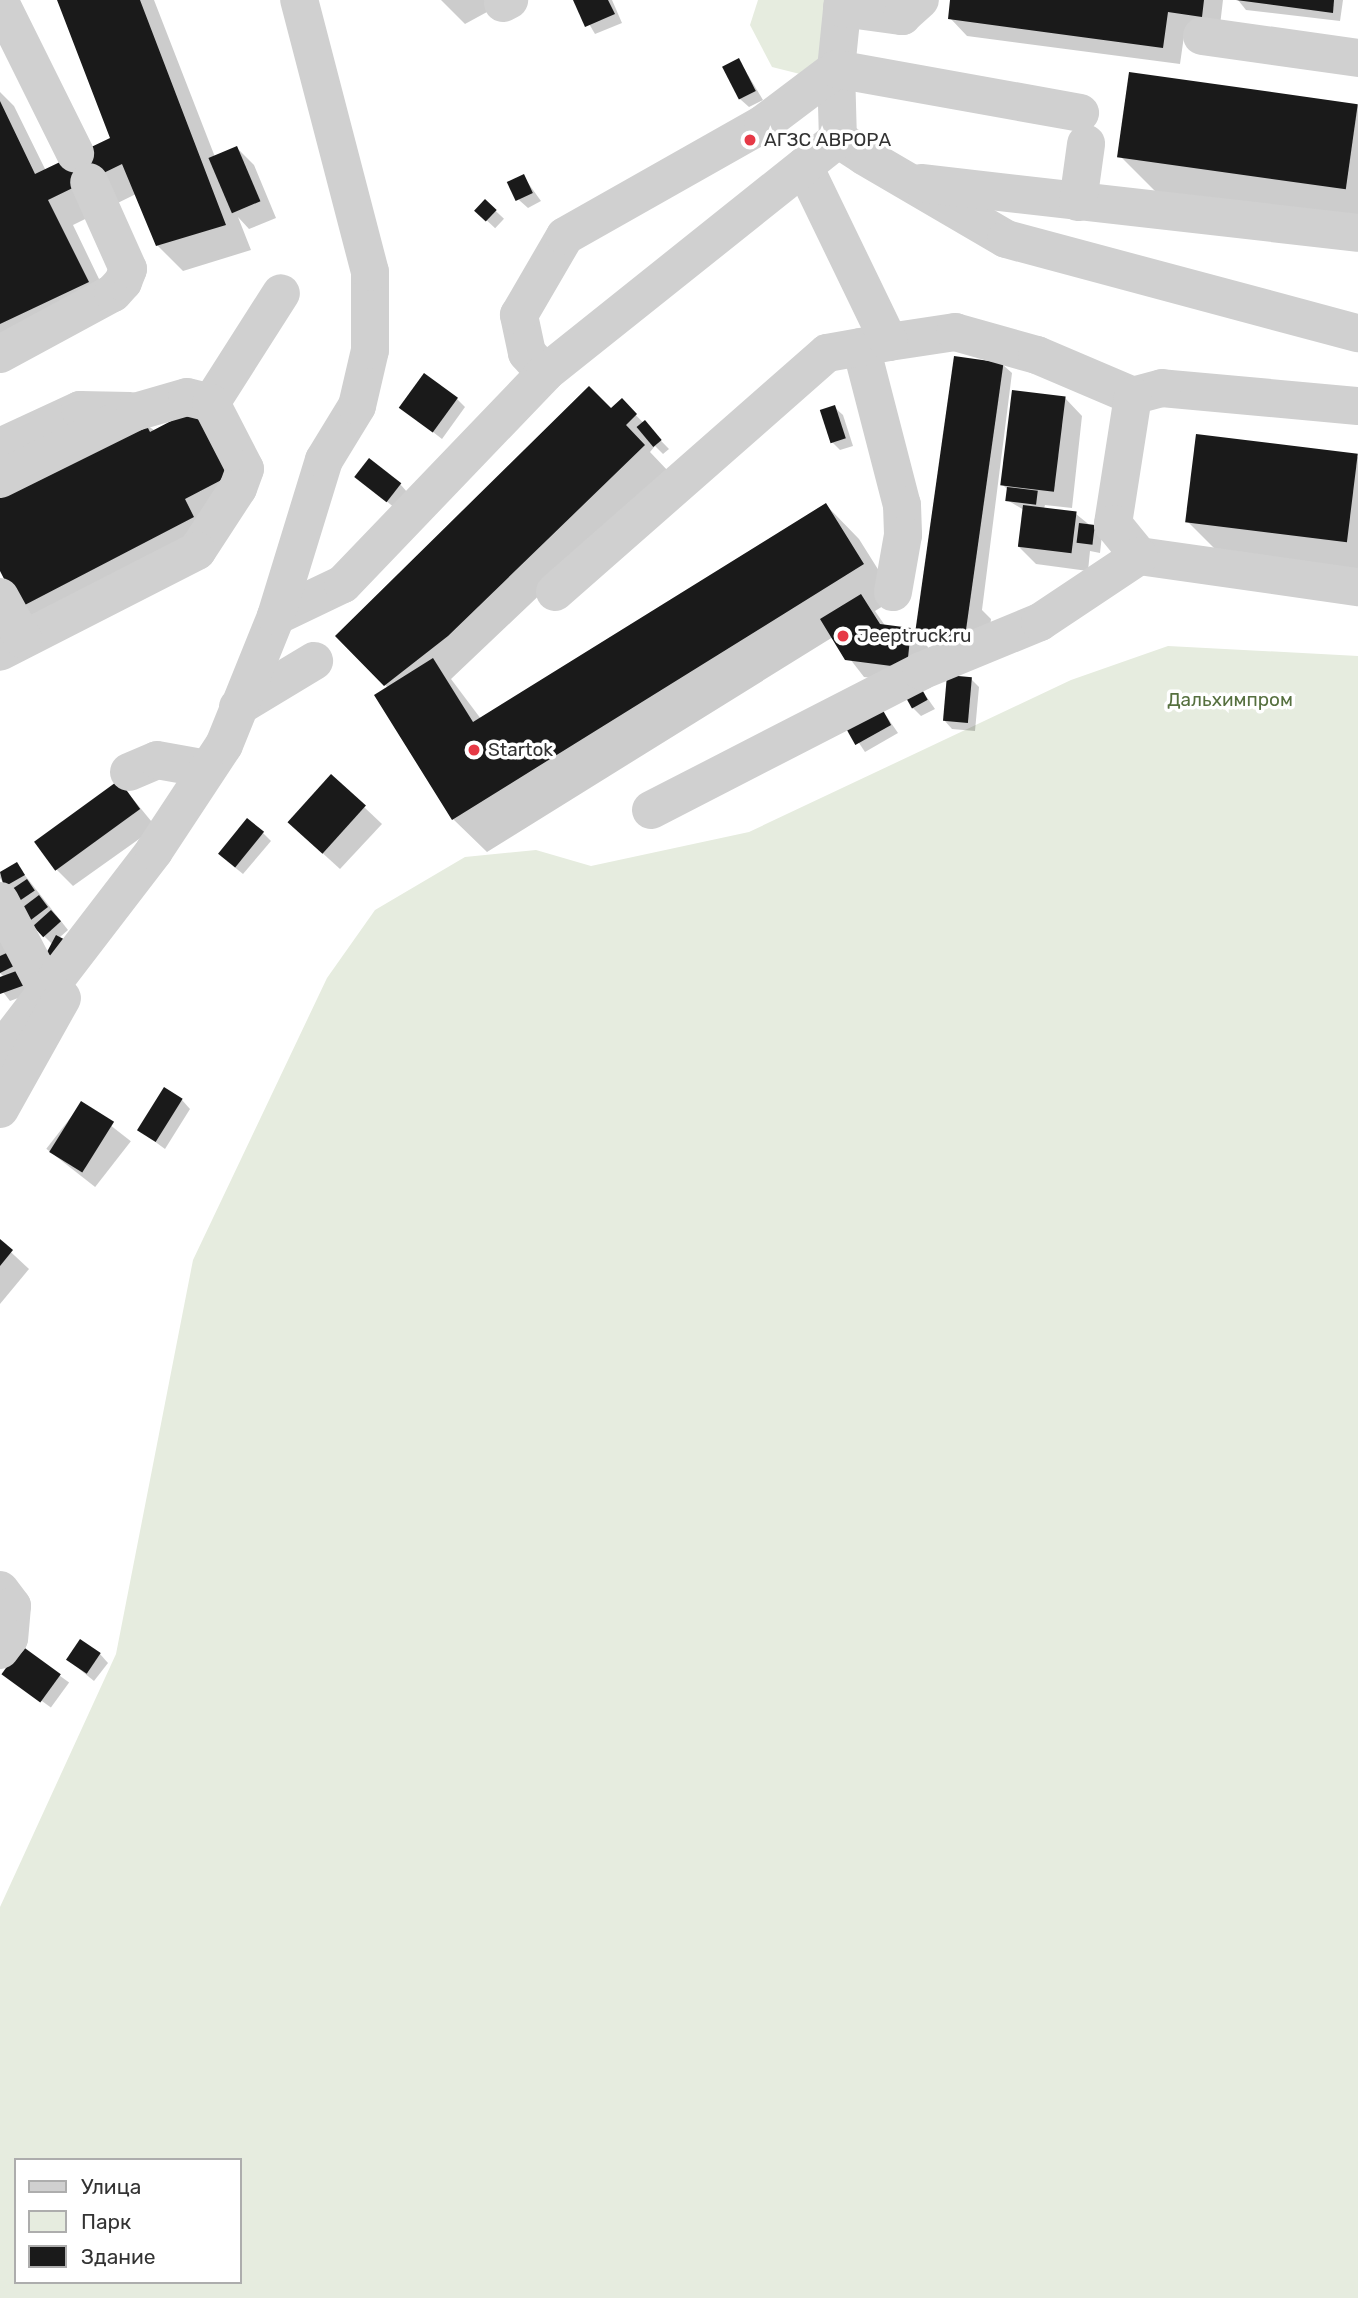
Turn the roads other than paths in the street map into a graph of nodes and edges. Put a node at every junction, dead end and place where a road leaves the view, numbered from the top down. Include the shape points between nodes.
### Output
1 (299, 0) edge
2 (920, 0) edge
3 (0, 2) edge
4 (842, 4) edge
5 (1202, 36) dead end
6 (1358, 58) edge
7 (836, 69) junction
8 (838, 139) junction
9 (804, 166) junction
10 (905, 182) junction
11 (1078, 202) junction
12 (1358, 233) edge
13 (281, 293) dead end
14 (1358, 333) edge
15 (875, 345) junction
16 (0, 354) edge
17 (545, 373) junction
18 (1133, 396) junction
19 (211, 403) junction
20 (1358, 406) edge
21 (135, 412) junction
22 (0, 447) edge
23 (0, 479) edge
24 (1139, 556) junction
25 (1358, 587) edge
26 (555, 592) dead end
27 (893, 592) dead end
28 (0, 597) edge
29 (276, 616) junction
30 (11, 645) edge
31 (314, 660) dead end
32 (238, 708) junction
33 (207, 769) junction
34 (129, 772) dead end
35 (651, 810) dead end
36 (0, 901) edge
37 (85, 938) junction
38 (46, 989) junction
39 (0, 1052) edge
40 (0, 1109) edge
41 (0, 1590) edge
42 (0, 1650) edge

1 - 29 lane via 370,272 370,350 357,406 324,460
2 - 4 lane via 902,16
3 - 16 lane via 128,270 113,293
4 - 7 lane
5 - 6 lane
7 - 8 lane
7 - 11 lane via 1083,129
7 - 17 lane via 763,124 565,236 519,315 527,353
8 - 9 lane
8 - 10 lane
9 - 15 lane
9 - 17 lane
10 - 11 lane
10 - 14 lane via 1006,239
11 - 12 lane
13 - 19 lane
15 - 18 lane via 955,332 1037,355
15 - 26 lane via 827,353
15 - 27 lane via 902,505 903,535
17 - 29 lane via 343,584
18 - 20 lane via 1163,388
18 - 24 lane via 1113,524
19 - 21 lane via 187,397
19 - 30 lane via 245,469 197,551
21 - 22 lane via 106,407 80,410
21 - 23 lane
24 - 25 lane
24 - 35 lane via 1040,622 921,671
28 - 30 lane
29 - 32 lane
31 - 32 lane
32 - 33 lane
33 - 34 lane via 158,760
33 - 37 lane via 154,851
36 - 38 lane
37 - 38 lane
37 - 40 lane via 47,1028
38 - 39 lane
41 - 42 lane via 12,1606 9,1638

